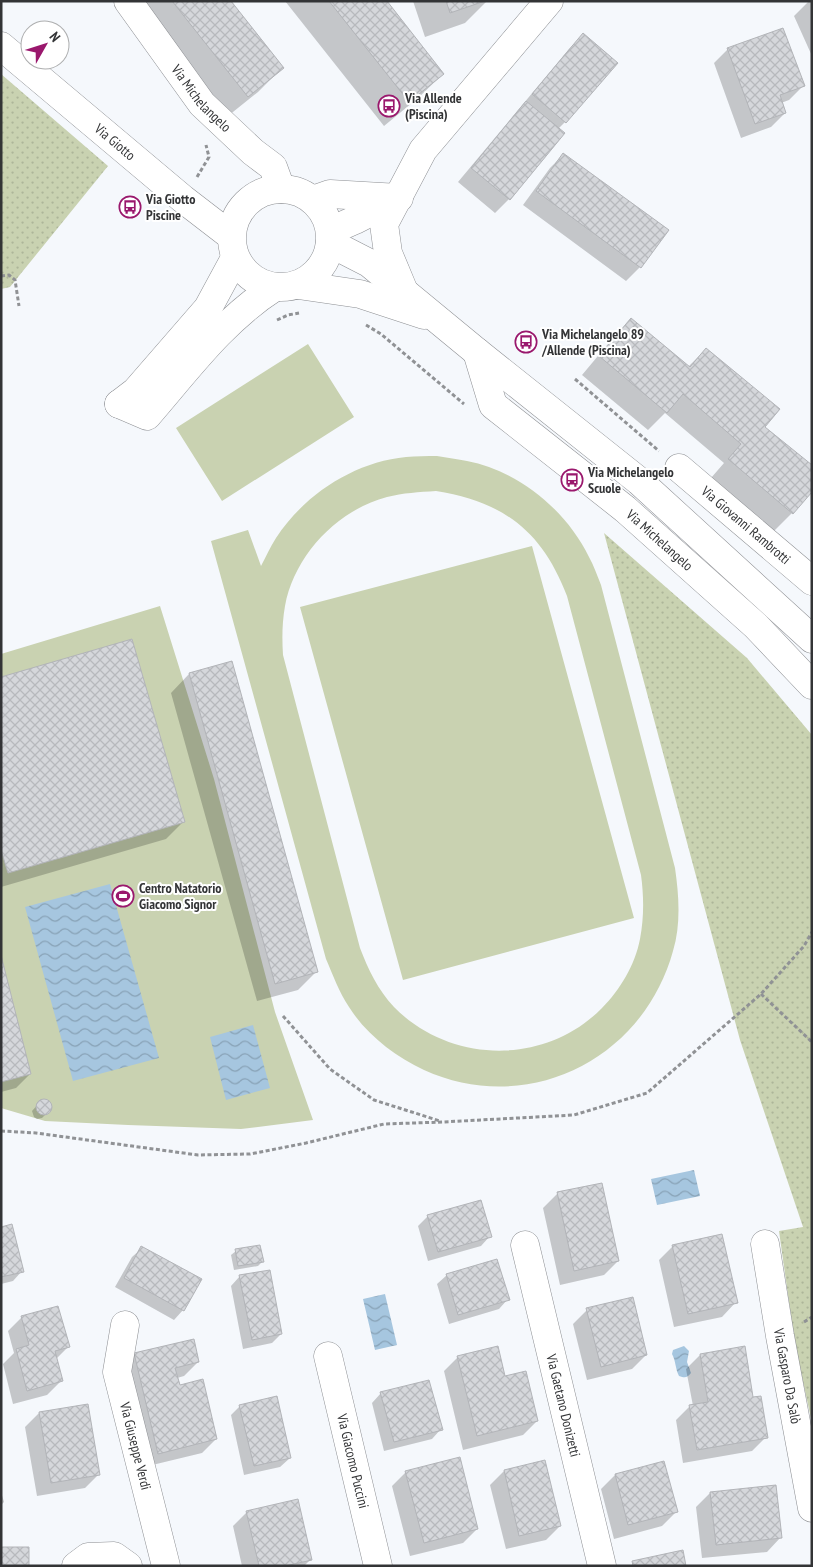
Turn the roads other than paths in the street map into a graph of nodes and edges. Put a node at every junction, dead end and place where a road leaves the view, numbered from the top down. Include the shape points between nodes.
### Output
1 (128, 1) edge
2 (549, 1) edge
3 (1, 46) edge
4 (281, 188) junction
5 (399, 198) junction
6 (312, 200) junction
7 (330, 237) junction
8 (233, 247) junction
9 (287, 286) junction
10 (404, 291) junction
11 (440, 320) junction
12 (477, 352) junction
13 (679, 468) road end
14 (812, 581) edge
15 (812, 639) edge
16 (812, 685) edge
17 (766, 1244) dead end
18 (525, 1245) dead end
19 (124, 1325) dead end
20 (328, 1356) dead end
21 (812, 1508) edge
22 (76, 1566) edge
23 (128, 1566) edge
24 (166, 1566) edge
25 (378, 1566) edge
26 (602, 1566) edge

1 - 4 street, Via Michelangelo via 202,104 253,152 274,167
2 - 5 street via 423,150
3 - 8 street, Via Giotto via 183,199
4 - 6 street via 298,191
4 - 8 street via 266,190 241,207 234,221
5 - 6 street via 330,194
5 - 7 street
5 - 10 street via 384,224 388,253
6 - 7 street via 324,214
7 - 9 street via 327,257 320,269 310,278
7 - 10 street, Via Michelangelo
8 - 9 street via 242,269 251,278 263,284
8 - 9 street via 208,308 136,391 118,404 147,416 226,324 257,298
9 - 11 street, Via Michelangelo via 360,294
10 - 11 street, Via Michelangelo
11 - 12 street, Via Michelangelo
12 - 15 street, Via Michelangelo via 639,481
12 - 16 street, Via Michelangelo via 493,404 625,509 756,626
13 - 14 street, Via Giovanni Rambrotti
17 - 21 street, Via Gasparo Da Salò
18 - 26 street, Via Gaetano Donizetti
19 - 24 street, Via Giuseppe Verdi via 117,1372
20 - 25 street, Via Giacomo Puccini
22 - 23 street via 88,1557 114,1556

